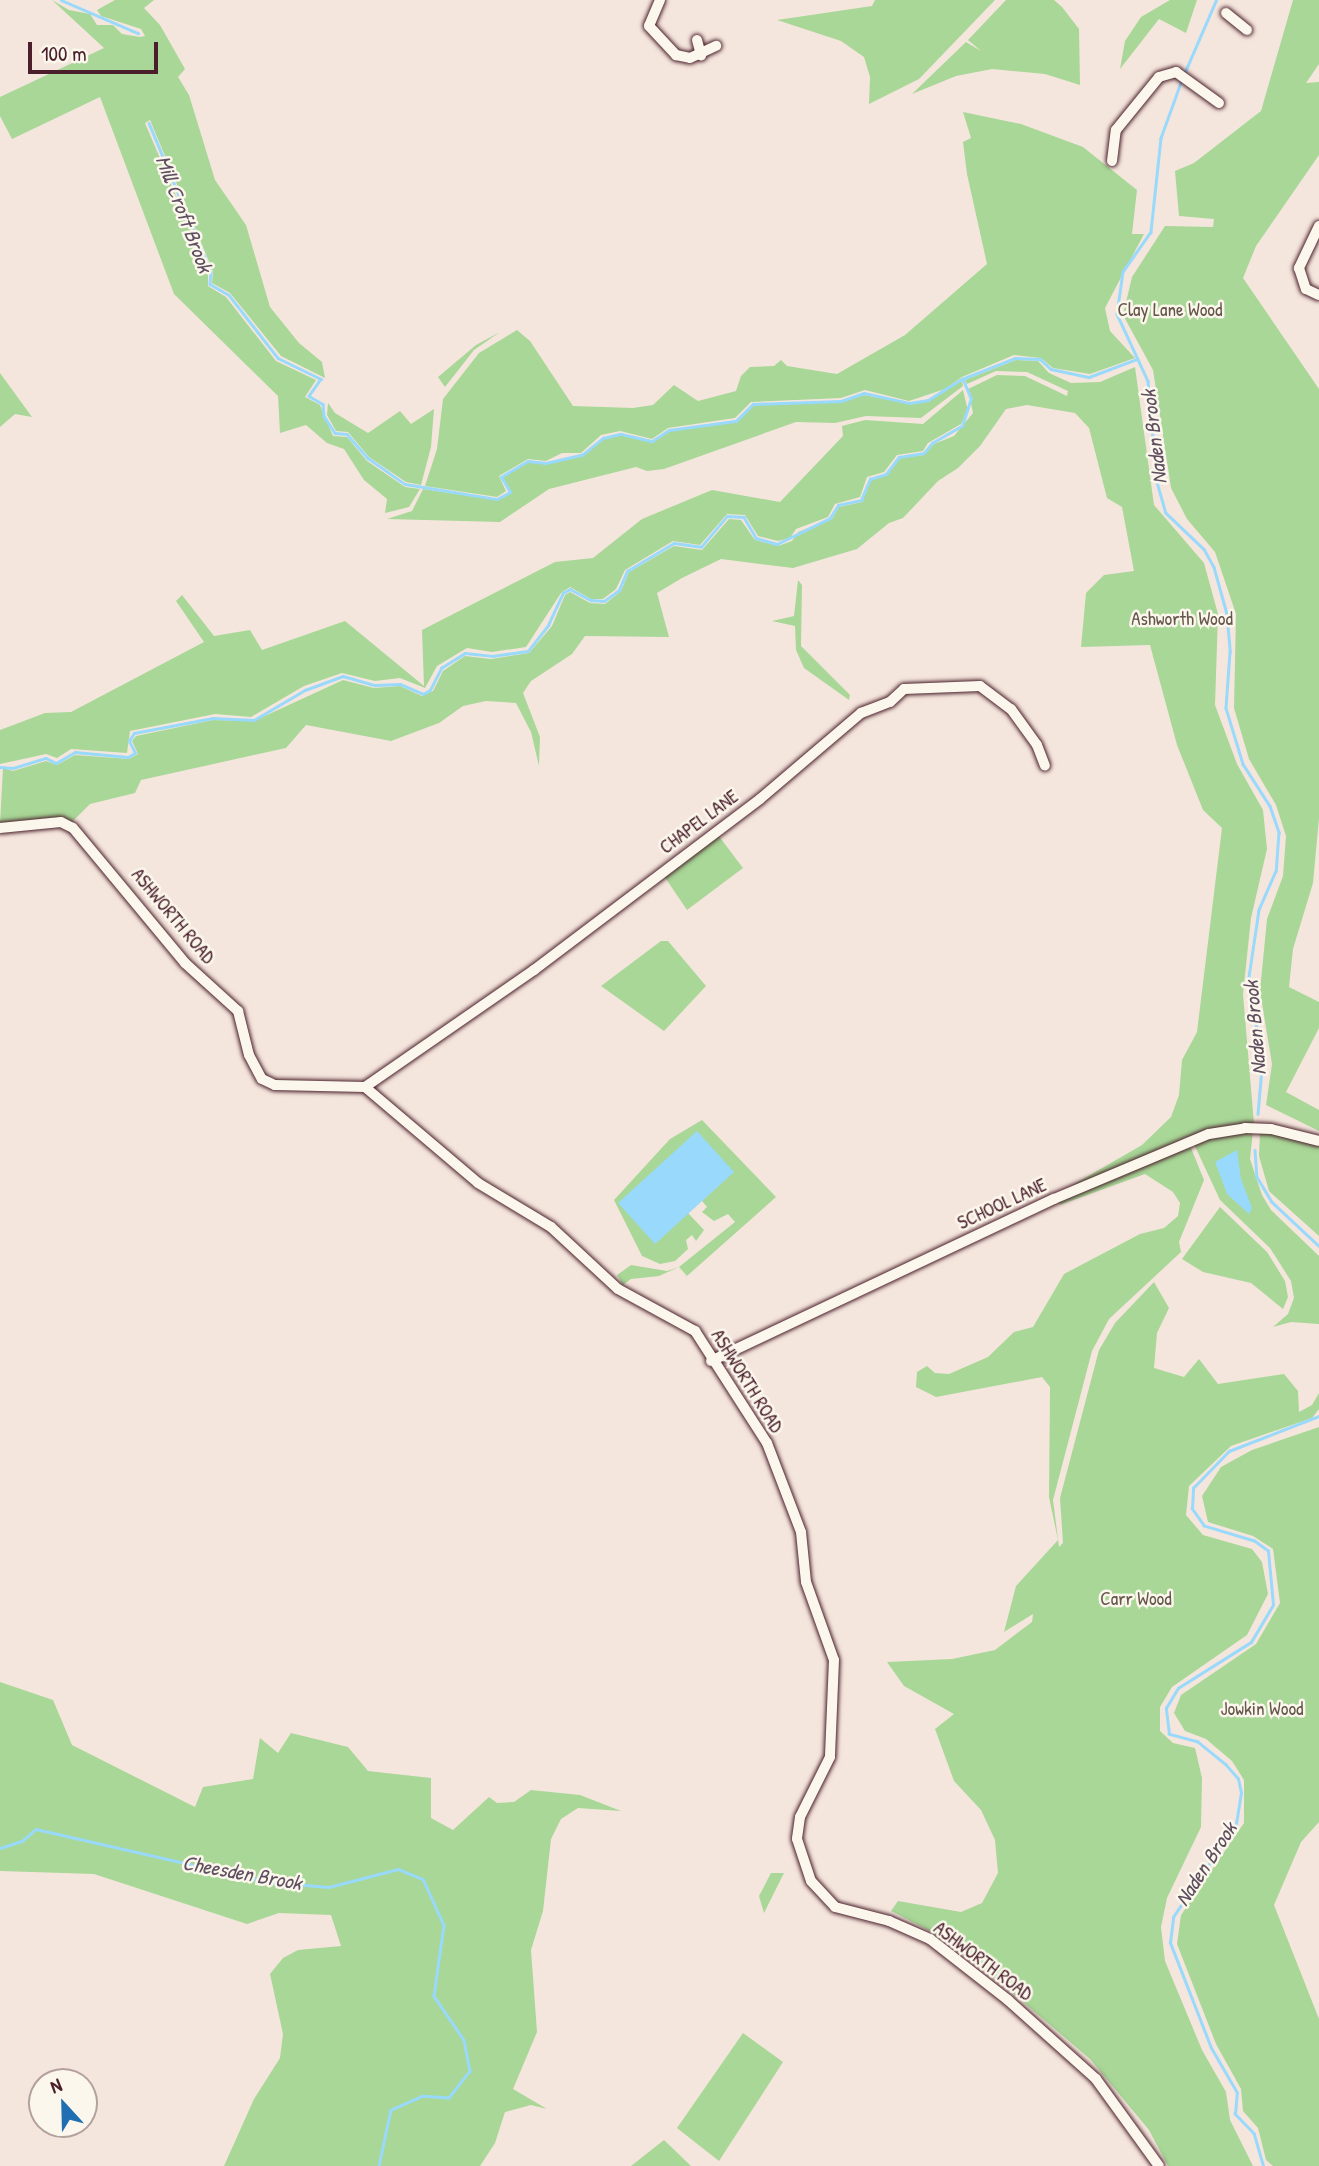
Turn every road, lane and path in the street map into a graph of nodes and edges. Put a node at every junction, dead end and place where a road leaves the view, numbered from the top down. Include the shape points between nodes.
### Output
1 (660, 0) edge
2 (1226, 13) dead end
3 (1247, 30) dead end
4 (697, 40) dead end
5 (716, 46) dead end
6 (701, 55) junction
7 (1219, 103) dead end
8 (1112, 161) dead end
9 (1319, 226) edge
10 (1319, 295) edge
11 (1045, 766) dead end
12 (0, 828) edge
13 (365, 1087) junction
14 (1319, 1141) edge
15 (711, 1361) junction
16 (1159, 2166) edge

1 - 6 street via 649,26 657,37 676,55
2 - 3 street
4 - 6 street
5 - 6 street
7 - 8 street via 1177,73 1159,77 1116,130
9 - 10 street via 1299,268 1306,289
11 - 13 street, CHAPEL LANE via 1037,745 1011,709 980,686 904,689 890,702 862,713 760,799 534,970
12 - 13 street, ASHWORTH ROAD via 61,822 74,828 185,963 238,1011 249,1055 262,1079 275,1085
13 - 15 street, ASHWORTH ROAD via 478,1183 551,1227 618,1289 689,1325
14 - 15 street, SCHOOL LANE via 1258,1128 1209,1134 1054,1199
15 - 16 street, ASHWORTH ROAD via 767,1443 801,1532 808,1590 834,1660 830,1757 800,1817 797,1839 811,1881 831,1905 889,1921 930,1939 988,1983 1096,2078

